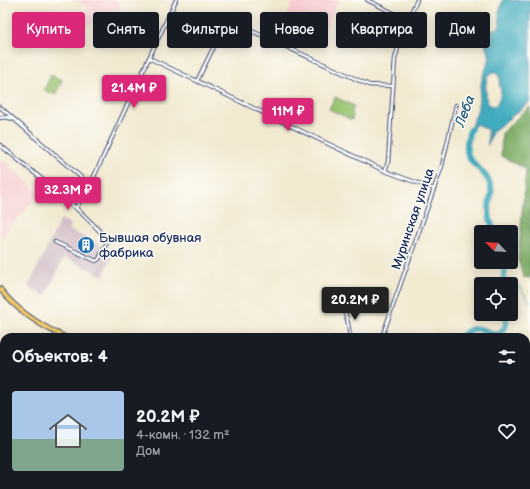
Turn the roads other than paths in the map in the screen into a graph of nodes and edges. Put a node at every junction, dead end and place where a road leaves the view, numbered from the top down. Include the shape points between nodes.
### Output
1 (176, 0) edge
2 (367, 0) edge
3 (417, 0) edge
4 (392, 12) edge
5 (412, 12) edge
6 (397, 48) edge
7 (149, 58) junction
8 (197, 81) junction
9 (392, 86) junction
10 (456, 106) dead end
11 (0, 107) edge
12 (0, 118) edge
13 (15, 119) junction
14 (0, 145) edge
15 (385, 171) junction
16 (90, 185) junction
17 (434, 189) junction
18 (76, 208) junction
19 (55, 242) dead end
20 (0, 289) edge
21 (343, 306) dead end
22 (57, 333) edge
23 (349, 333) edge
24 (383, 333) edge

1 - 7 street
2 - 4 street
3 - 5 street
6 - 9 street
7 - 8 street
7 - 16 street
8 - 9 street via 223,28 230,21 369,85
8 - 15 street
9 - 15 street via 388,162
10 - 17 street, Муринская улица
11 - 13 street
12 - 13 street
13 - 16 street
14 - 18 street
15 - 17 street
16 - 18 street
17 - 24 street, Муринская улица
18 - 19 street via 106,239 99,259 95,260
20 - 22 main road via 16,307
21 - 23 street

